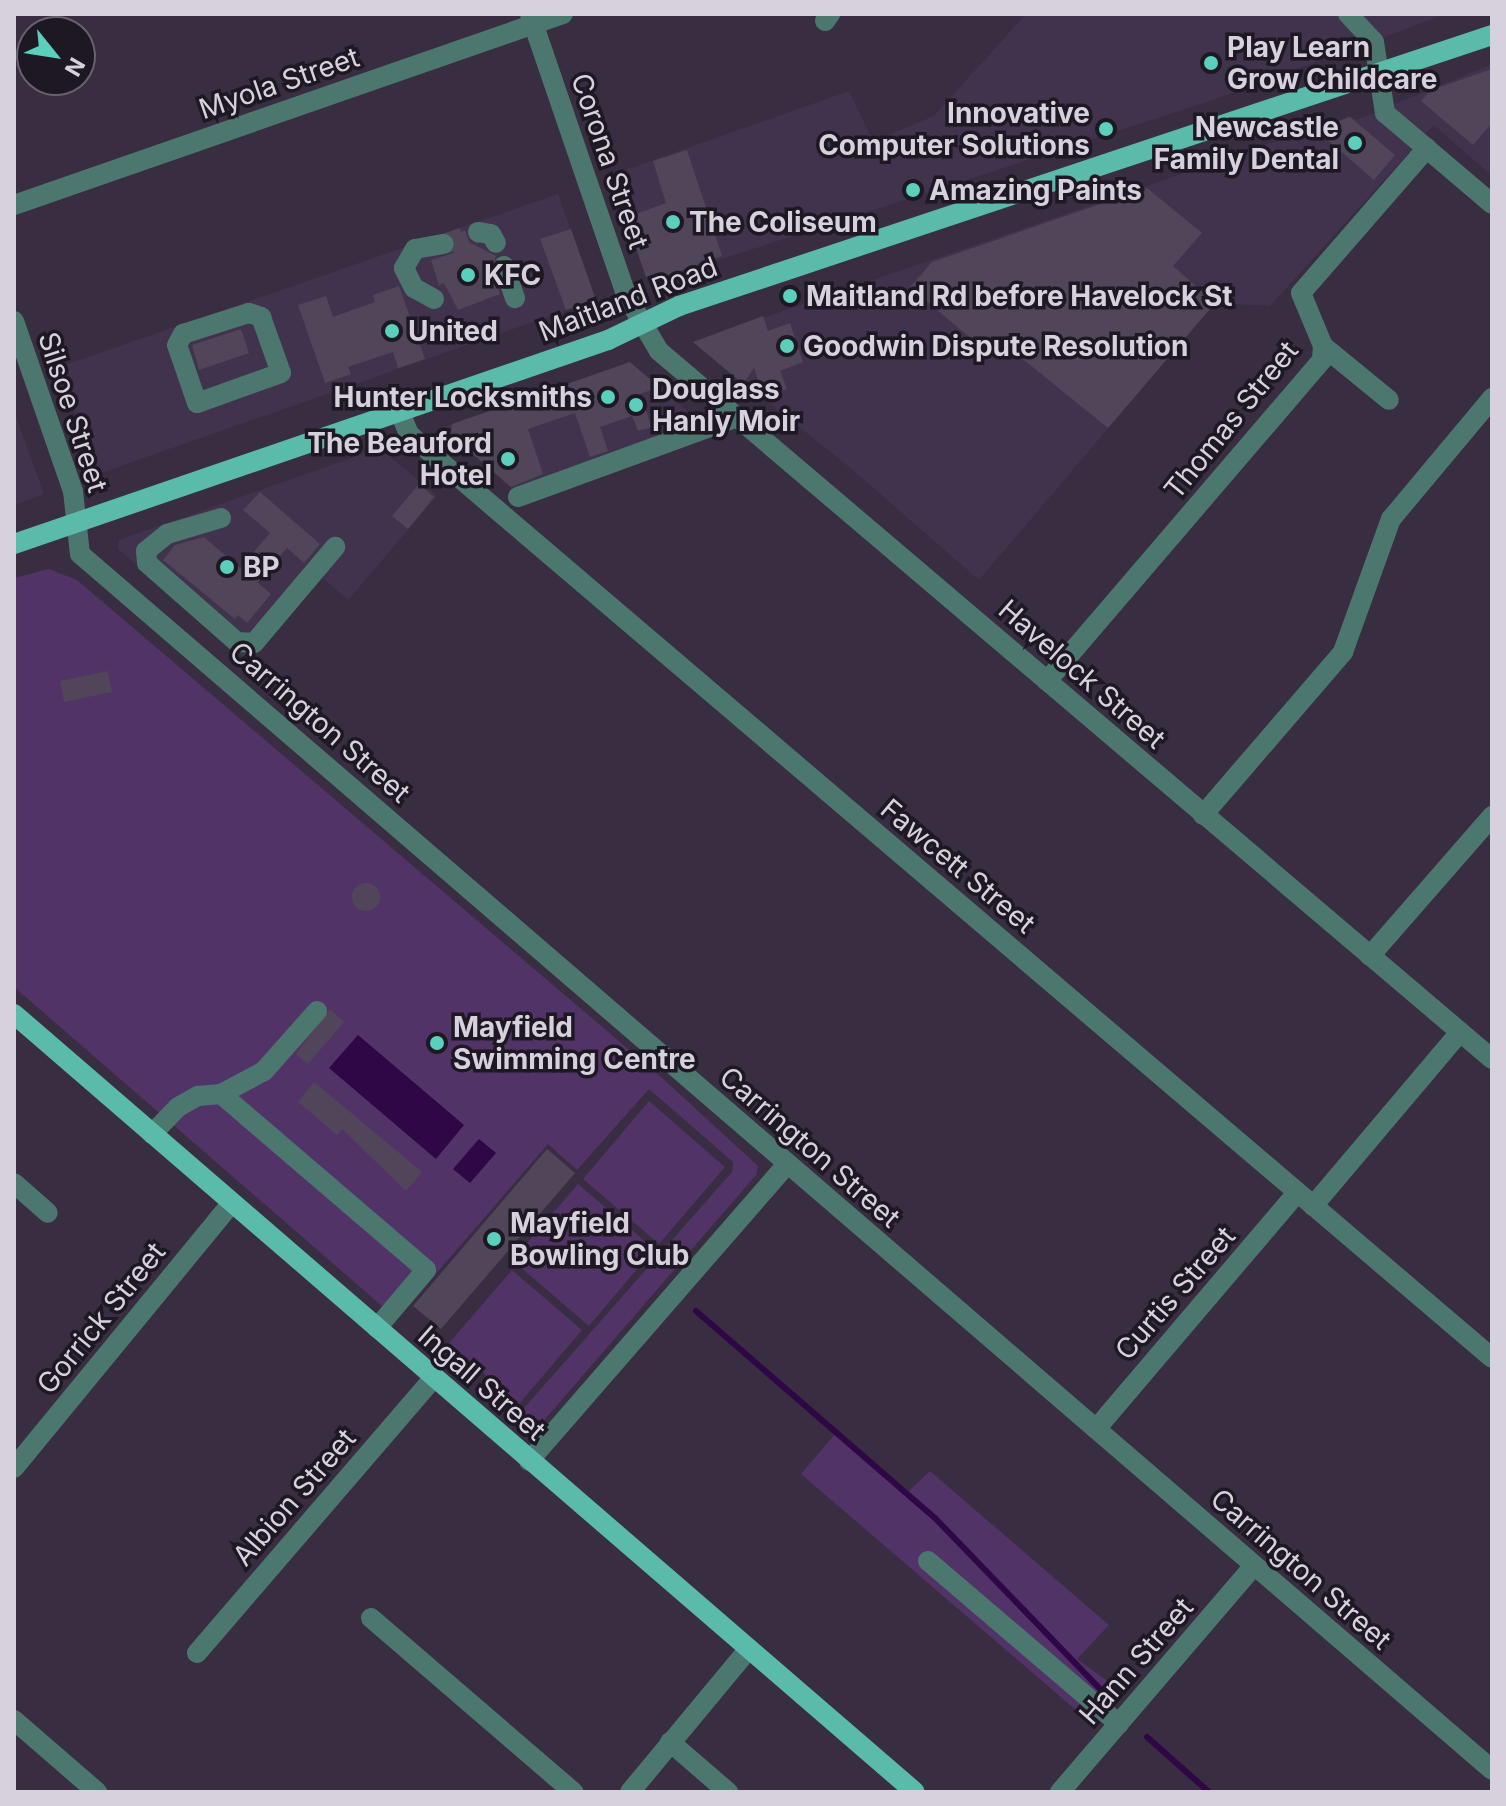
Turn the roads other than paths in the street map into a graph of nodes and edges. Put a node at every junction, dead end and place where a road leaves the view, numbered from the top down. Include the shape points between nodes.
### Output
1 (563, 14) edge
2 (1348, 14) edge
3 (532, 19) edge
4 (1492, 35) edge
5 (1378, 73) junction
6 (1427, 148) junction
7 (1492, 204) edge
8 (14, 205) edge
9 (478, 232) dead end
10 (496, 243) dead end
11 (444, 244) tunnel mouth
12 (504, 266) dead end
13 (515, 298) dead end
14 (434, 299) dead end
15 (14, 321) edge
16 (642, 324) junction
17 (1323, 346) junction
18 (281, 373) joint
19 (1492, 398) edge
20 (1389, 400) dead end
21 (398, 408) junction
22 (738, 417) junction
23 (518, 497) dead end
24 (221, 518) dead end
25 (77, 522) junction
26 (14, 544) edge
27 (335, 547) dead end
28 (1047, 681) junction
29 (1203, 815) junction
30 (1492, 816) edge
31 (1370, 956) junction
32 (317, 1011) dead end
33 (14, 1014) edge
34 (1460, 1032) junction
35 (1492, 1059) edge
36 (221, 1094) junction
37 (152, 1134) junction
38 (787, 1164) junction
39 (14, 1183) edge
40 (1305, 1199) junction
41 (232, 1203) junction
42 (48, 1213) dead end
43 (377, 1328) junction
44 (1492, 1358) edge
45 (434, 1377) junction
46 (1096, 1429) junction
47 (529, 1461) junction
48 (14, 1468) edge
49 (928, 1561) dead end
50 (1254, 1566) junction
51 (371, 1618) dead end
52 (748, 1650) junction
53 (197, 1653) dead end
54 (14, 1720) edge
55 (1119, 1724) junction
56 (670, 1742) junction
57 (1492, 1770) edge
58 (97, 1792) edge
59 (573, 1792) edge
60 (630, 1792) edge
61 (728, 1792) edge
62 (915, 1792) edge
63 (1060, 1792) edge

1 - 3 street, Myola Street
2 - 5 street via 1372,36
3 - 8 street, Myola Street
3 - 16 street, Corona Street via 626,295
4 - 5 main road, Maitland Road
5 - 6 street via 1385,113
5 - 16 main road, Maitland Road via 679,306
6 - 7 street
6 - 17 street, Thomas Street via 1301,293
9 - 10 street via 491,234
11 - 14 street via 415,249 404,268 414,288
12 - 13 street
15 - 25 street, Silsoe Street via 73,491
16 - 21 main road, Maitland Road via 537,365
16 - 22 street, Havelock Street via 659,351
17 - 20 street
17 - 28 street, Thomas Street via 1322,360
18 - 18 street via 197,403 177,345 183,334 249,313 261,317
19 - 29 street via 1391,519 1343,652
21 - 25 main road, Maitland Road
21 - 40 street, Fawcett Street via 409,434 449,469
22 - 23 street
22 - 28 street, Havelock Street
24 - 27 street via 167,534 146,551 147,563 237,642 254,643
25 - 26 main road, Maitland Road
25 - 38 street, Carrington Street via 80,554
28 - 29 street, Havelock Street
29 - 31 street, Havelock Street
30 - 31 street
31 - 34 street, Havelock Street
32 - 36 street via 264,1071
33 - 37 main road, Ingall Street
34 - 35 street, Havelock Street
34 - 40 street, Curtis Street
36 - 37 street via 198,1096 178,1107
36 - 43 street via 426,1270
37 - 41 main road, Ingall Street
38 - 46 street, Carrington Street
38 - 47 street
39 - 42 street
40 - 44 street, Fawcett Street
40 - 46 street, Curtis Street
41 - 43 main road, Ingall Street
41 - 48 street, Gorrick Street
43 - 45 main road, Ingall Street
45 - 47 main road, Ingall Street
45 - 53 street, Albion Street
46 - 50 street, Carrington Street
47 - 52 main road, Ingall Street
49 - 55 street
50 - 55 street, Hann Street
50 - 57 street, Carrington Street
51 - 59 street
52 - 56 street
52 - 62 main road, Ingall Street
54 - 58 street
55 - 63 street, Hann Street
56 - 60 street
56 - 61 street

